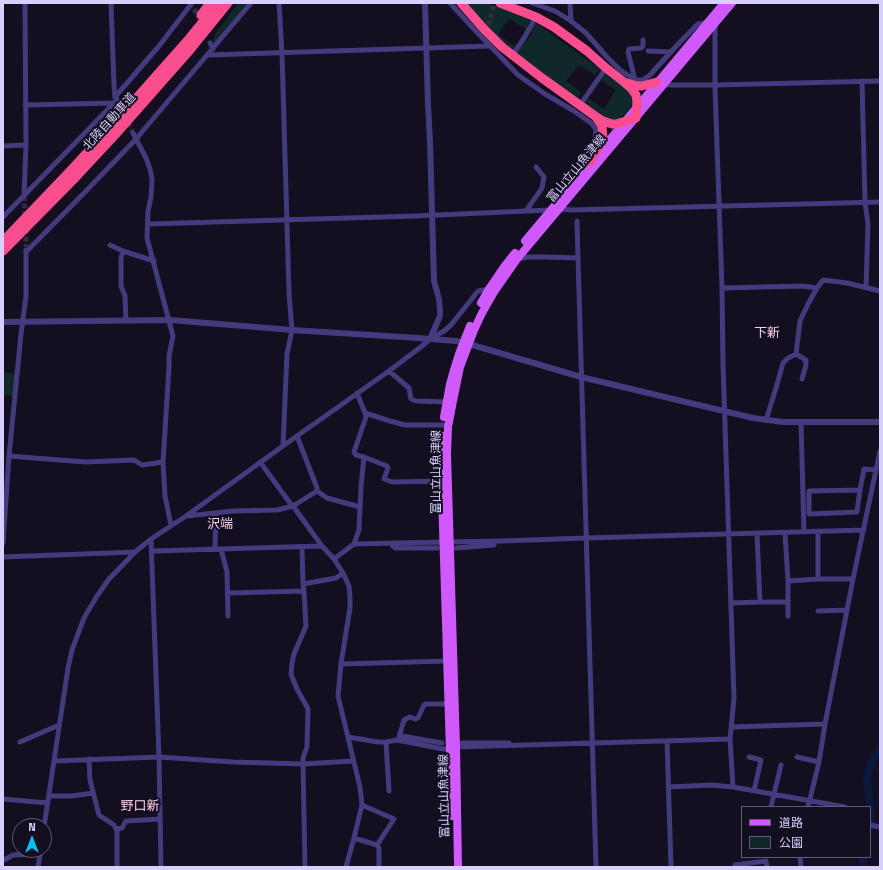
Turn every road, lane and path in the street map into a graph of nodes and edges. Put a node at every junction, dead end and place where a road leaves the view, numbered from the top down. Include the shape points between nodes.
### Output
1 (25, 3) edge
2 (111, 3) edge
3 (191, 3) edge
4 (210, 3) edge
5 (218, 3) edge
6 (230, 3) edge
7 (251, 3) edge
8 (279, 3) edge
9 (425, 3) edge
10 (450, 3) edge
11 (461, 3) edge
12 (500, 3) edge
13 (532, 3) edge
14 (570, 3) edge
15 (723, 3) edge
16 (732, 3) edge
17 (194, 9) tunnel mouth
18 (536, 17) junction
19 (571, 21) junction
20 (711, 24) junction
21 (642, 40) dead end
22 (210, 43) dead end
23 (489, 46) junction
24 (426, 48) junction
25 (213, 49) junction
26 (648, 51) dead end
27 (671, 52) junction
28 (282, 53) junction
29 (208, 55) junction
30 (512, 56) junction
31 (606, 68) junction
32 (635, 80) junction
33 (880, 80) edge
34 (862, 81) junction
35 (624, 82) junction
36 (661, 83) junction
37 (715, 85) junction
38 (143, 91) junction
39 (115, 97) junction
40 (114, 103) junction
41 (25, 105) junction
42 (580, 105) junction
43 (637, 106) junction
44 (595, 116) junction
45 (636, 118) junction
46 (624, 122) junction
47 (133, 133) tunnel mouth
48 (136, 139) junction
49 (26, 145) junction
50 (3, 146) edge
51 (590, 162) junction
52 (536, 167) dead end
53 (569, 189) junction
54 (24, 196) junction
55 (865, 202) junction
56 (880, 202) edge
57 (719, 206) junction
58 (559, 209) junction
59 (550, 210) junction
60 (526, 211) junction
61 (432, 215) junction
62 (3, 217) edge
63 (287, 219) junction
64 (577, 221) dead end
65 (148, 224) junction
66 (3, 241) edge
67 (110, 245) dead end
68 (3, 251) edge
69 (123, 251) junction
70 (578, 258) junction
71 (514, 259) junction
72 (154, 261) junction
73 (722, 288) junction
74 (817, 288) junction
75 (866, 288) junction
76 (489, 289) junction
77 (880, 291) edge
78 (126, 320) junction
79 (170, 320) junction
80 (22, 321) junction
81 (3, 322) edge
82 (292, 330) junction
83 (430, 339) junction
84 (466, 344) junction
85 (796, 354) junction
86 (388, 371) junction
87 (581, 377) junction
88 (802, 379) dead end
89 (357, 393) junction
90 (447, 402) junction
91 (725, 411) junction
92 (365, 413) junction
93 (766, 420) junction
94 (801, 422) junction
95 (880, 422) edge
96 (443, 425) junction
97 (298, 436) junction
98 (283, 446) junction
99 (880, 451) edge
100 (9, 456) junction
101 (364, 457) junction
102 (163, 462) junction
103 (260, 462) junction
104 (876, 470) junction
105 (445, 481) junction
106 (860, 490) junction
107 (317, 491) junction
108 (293, 506) junction
109 (360, 507) junction
110 (216, 513) junction
111 (186, 516) junction
112 (171, 525) junction
113 (864, 530) junction
114 (804, 532) junction
115 (818, 532) junction
116 (785, 533) junction
117 (729, 534) junction
118 (757, 534) junction
119 (586, 538) junction
120 (151, 539) junction
121 (502, 541) junction
122 (3, 543) edge
123 (354, 544) junction
124 (391, 544) junction
125 (449, 544) junction
126 (322, 546) junction
127 (302, 547) junction
128 (436, 548) dead end
129 (218, 549) junction
130 (152, 551) junction
131 (135, 552) junction
132 (3, 557) edge
133 (334, 559) junction
134 (343, 573) junction
135 (818, 579) junction
136 (853, 579) junction
137 (788, 581) junction
138 (303, 584) junction
139 (304, 591) junction
140 (228, 593) junction
141 (731, 602) junction
142 (760, 602) junction
143 (788, 602) junction
144 (847, 610) junction
145 (818, 611) dead end
146 (228, 616) dead end
147 (788, 616) dead end
148 (446, 661) junction
149 (341, 664) junction
150 (448, 704) junction
151 (825, 724) junction
152 (59, 725) junction
153 (731, 727) junction
154 (348, 737) junction
155 (398, 738) junction
156 (730, 739) junction
157 (20, 742) dead end
158 (386, 742) junction
159 (667, 742) junction
160 (442, 743) dead end
161 (592, 744) junction
162 (456, 746) junction
163 (512, 746) junction
164 (159, 757) junction
165 (749, 757) dead end
166 (797, 757) dead end
167 (89, 759) junction
168 (55, 760) junction
169 (353, 761) junction
170 (819, 762) junction
171 (302, 764) junction
172 (781, 765) dead end
173 (668, 787) junction
174 (733, 787) junction
175 (390, 791) dead end
176 (754, 791) junction
177 (93, 793) junction
178 (774, 794) junction
179 (49, 796) junction
180 (3, 799) edge
181 (809, 801) junction
182 (48, 803) junction
183 (362, 805) junction
184 (771, 806) edge
185 (808, 806) edge
186 (839, 806) edge
187 (46, 818) edge
188 (160, 819) junction
189 (116, 829) junction
190 (354, 838) junction
191 (377, 845) junction
192 (12, 856) edge
193 (766, 859) edge
194 (4, 860) dead end
195 (117, 867) edge
196 (161, 867) edge
197 (305, 867) edge
198 (346, 867) edge
199 (379, 867) edge
200 (453, 867) edge
201 (458, 867) edge
202 (596, 867) edge
203 (671, 867) edge
204 (735, 867) edge
205 (767, 867) edge

1 - 41 street
2 - 39 street
3 - 17 street
3 - 39 street via 159,46
4 - 38 highway
5 - 38 highway, 北陸自動車道
6 - 68 highway, 北陸自動車道 via 75,178
7 - 25 street
8 - 28 street
9 - 24 street
10 - 23 street
11 - 30 highway
12 - 18 highway
13 - 19 street via 555,11
14 - 19 street
15 - 20 main road, 富山立山魚津線
16 - 20 main road, 富山立山魚津線
18 - 30 street
18 - 31 highway via 587,51
19 - 32 street via 586,33 620,70
20 - 27 street via 698,24
20 - 36 main road, 富山立山魚津線
20 - 37 street
21 - 32 street via 641,48 629,49 628,52
22 - 25 street
23 - 24 street
23 - 53 street via 518,75 592,123 596,129 595,139 570,178
24 - 28 street
24 - 61 street
25 - 29 street
26 - 27 street
27 - 32 street via 650,75 643,80
28 - 29 street
28 - 63 street
29 - 48 street
30 - 42 highway
31 - 35 highway
31 - 42 street
33 - 34 street
34 - 37 street
34 - 55 street
35 - 36 highway via 637,86
35 - 43 highway via 636,95
36 - 37 street
36 - 43 main road, 富山立山魚津線
36 - 45 main road, 富山立山魚津線
37 - 57 street
38 - 66 highway, 北陸自動車道
39 - 40 street via 119,102
40 - 41 street
40 - 54 street
41 - 49 street
42 - 44 highway
43 - 45 highway
43 - 46 main road, 富山立山魚津線
44 - 46 highway via 612,124
44 - 51 highway via 602,126 603,138
45 - 46 highway
45 - 58 main road, 富山立山魚津線
46 - 51 main road, 富山立山魚津線
47 - 48 street
48 - 65 street via 146,158 152,179
48 - 80 street via 26,249 26,296
49 - 50 street
49 - 54 street
51 - 53 main road, 富山立山魚津線
52 - 60 street via 544,177 542,188
53 - 59 main road, 富山立山魚津線
54 - 62 street
55 - 56 street
55 - 57 street
55 - 75 street via 868,224
57 - 58 street
57 - 73 street
58 - 71 main road, 富山立山魚津線
59 - 60 street
59 - 71 main road, 富山立山魚津線
60 - 61 street
61 - 63 street
61 - 83 street via 434,281 440,316
63 - 65 street
63 - 82 street
64 - 70 street
65 - 72 street via 148,238
67 - 69 street
69 - 72 street
69 - 78 street via 121,286 125,296
70 - 71 street
70 - 87 street
71 - 76 main road, 富山立山魚津線
71 - 84 main road, 富山立山魚津線
72 - 79 street
73 - 74 street
73 - 91 street
74 - 75 street via 823,280
74 - 85 street via 800,321
75 - 77 street
76 - 83 street via 478,291 451,325
76 - 84 main road, 富山立山魚津線 via 476,312
78 - 79 street
78 - 80 street
79 - 82 street
79 - 102 street via 173,336 169,356
80 - 81 street
80 - 100 street
82 - 83 street
82 - 98 street via 287,354
83 - 84 street
83 - 86 street
84 - 87 street
84 - 90 main road, 富山立山魚津線 via 454,370
84 - 105 main road, 富山立山魚津線 via 448,427
85 - 88 street via 806,360
85 - 93 street via 783,363
86 - 89 street
86 - 90 street via 409,388 411,399
87 - 91 street
87 - 119 street
89 - 92 street
89 - 97 street
90 - 96 main road, 富山立山魚津線
91 - 93 street
91 - 117 street
92 - 96 street via 404,425
92 - 101 street via 366,417 354,452
93 - 94 street
94 - 95 street
94 - 114 street
96 - 105 main road, 富山立山魚津線 via 441,454
97 - 98 street
97 - 107 street
98 - 103 street
99 - 104 street
100 - 102 street via 85,462 134,460 142,465
100 - 122 street
101 - 105 street via 387,466 384,479 392,482
101 - 109 street
102 - 112 street via 165,496
103 - 108 street
103 - 111 street
104 - 106 street via 864,469
104 - 113 street
105 - 125 main road, 富山立山魚津線
106 - 106 street via 809,491 809,514 856,512
107 - 108 street
107 - 109 street via 327,498
108 - 110 street via 277,510
108 - 126 street
109 - 123 street via 359,530
110 - 111 street
110 - 129 street
111 - 112 street
112 - 120 street
113 - 115 street
113 - 136 street
114 - 115 street
114 - 116 street
115 - 135 street
116 - 118 street
116 - 137 street
117 - 118 street
117 - 119 street
117 - 141 street
118 - 142 street
119 - 121 street
119 - 161 street
120 - 130 street
120 - 131 street
121 - 125 street
121 - 125 street via 497,544
123 - 124 street
123 - 133 street
124 - 125 street
124 - 128 street via 395,548
125 - 148 main road, 富山立山魚津線
125 - 162 main road, 富山立山魚津線
126 - 127 street
126 - 133 street
127 - 129 street
127 - 138 street
129 - 130 street
129 - 140 street via 227,572
130 - 164 street
131 - 132 street
131 - 152 street via 109,579 84,618 72,650
133 - 134 street
134 - 138 street via 336,578
134 - 149 street via 349,586 350,597
135 - 136 street
135 - 137 street
136 - 144 street
137 - 143 street
138 - 139 street
139 - 140 street
139 - 171 street via 306,626 294,654 291,674 308,708 307,747
140 - 146 street
141 - 142 street
141 - 153 street via 734,698
142 - 143 street
143 - 147 street
144 - 145 street
144 - 151 street
148 - 149 street
148 - 150 main road, 富山立山魚津線
149 - 154 street via 338,696
150 - 155 street via 425,704 418,718 410,717 404,720
150 - 162 main road, 富山立山魚津線
151 - 153 street
151 - 170 street
152 - 157 street
152 - 168 street
153 - 156 street
154 - 158 street
154 - 169 street
155 - 158 street
155 - 160 street
155 - 162 street via 444,749
156 - 159 street
156 - 174 street
158 - 175 street
159 - 161 street
159 - 173 street
161 - 163 street
161 - 202 street
162 - 163 street
162 - 163 street via 510,743
162 - 200 main road, 富山立山魚津線
162 - 201 main road, 富山立山魚津線
164 - 167 street
164 - 171 street
164 - 188 street
165 - 176 street via 761,760
166 - 170 street
167 - 168 street
167 - 177 street
168 - 179 street
169 - 171 street
169 - 183 street
170 - 181 street
171 - 197 street
172 - 178 street
173 - 174 street
173 - 203 street
174 - 176 street
176 - 178 street
177 - 179 street
177 - 189 street via 99,815
178 - 181 street
178 - 184 street
179 - 182 street
180 - 182 street
181 - 185 street
181 - 186 street
182 - 187 street
183 - 190 street
183 - 191 street via 394,819
188 - 189 street via 126,821 122,828
188 - 196 street
189 - 195 street
190 - 191 street
190 - 198 street
191 - 199 street
192 - 194 street
193 - 204 street
193 - 205 street

